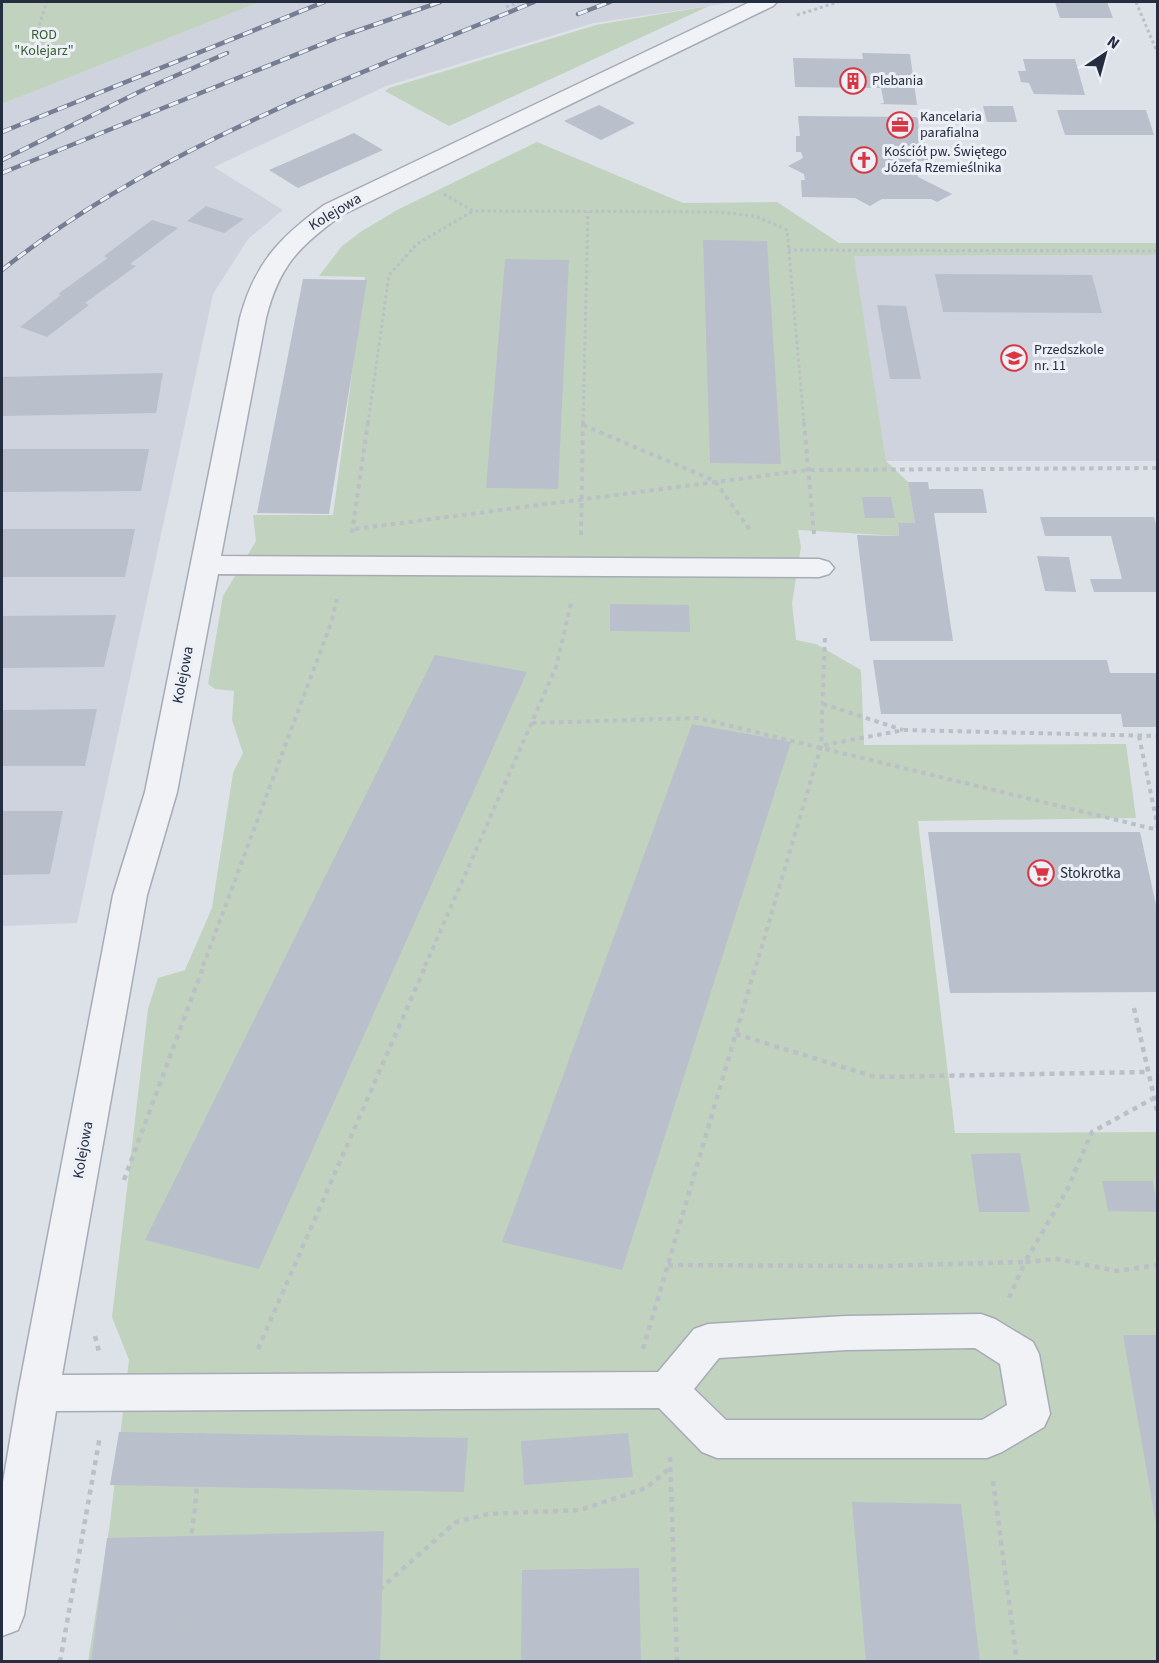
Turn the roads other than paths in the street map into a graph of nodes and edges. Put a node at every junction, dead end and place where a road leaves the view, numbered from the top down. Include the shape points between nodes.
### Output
1 (754, 7) edge
2 (783, 9) edge
3 (204, 565) junction
4 (819, 568) dead end
5 (649, 1390) junction
6 (38, 1393) junction
7 (2, 1615) edge

1 - 2 street, Kolejowa
1 - 3 street, Kolejowa via 333,210 278,255 257,298
3 - 4 street
3 - 6 street, Kolejowa via 161,792 130,895
5 - 5 street via 708,1341 981,1331 1019,1354 1029,1414 987,1439 717,1439
5 - 6 street
6 - 7 street, Kolejowa

